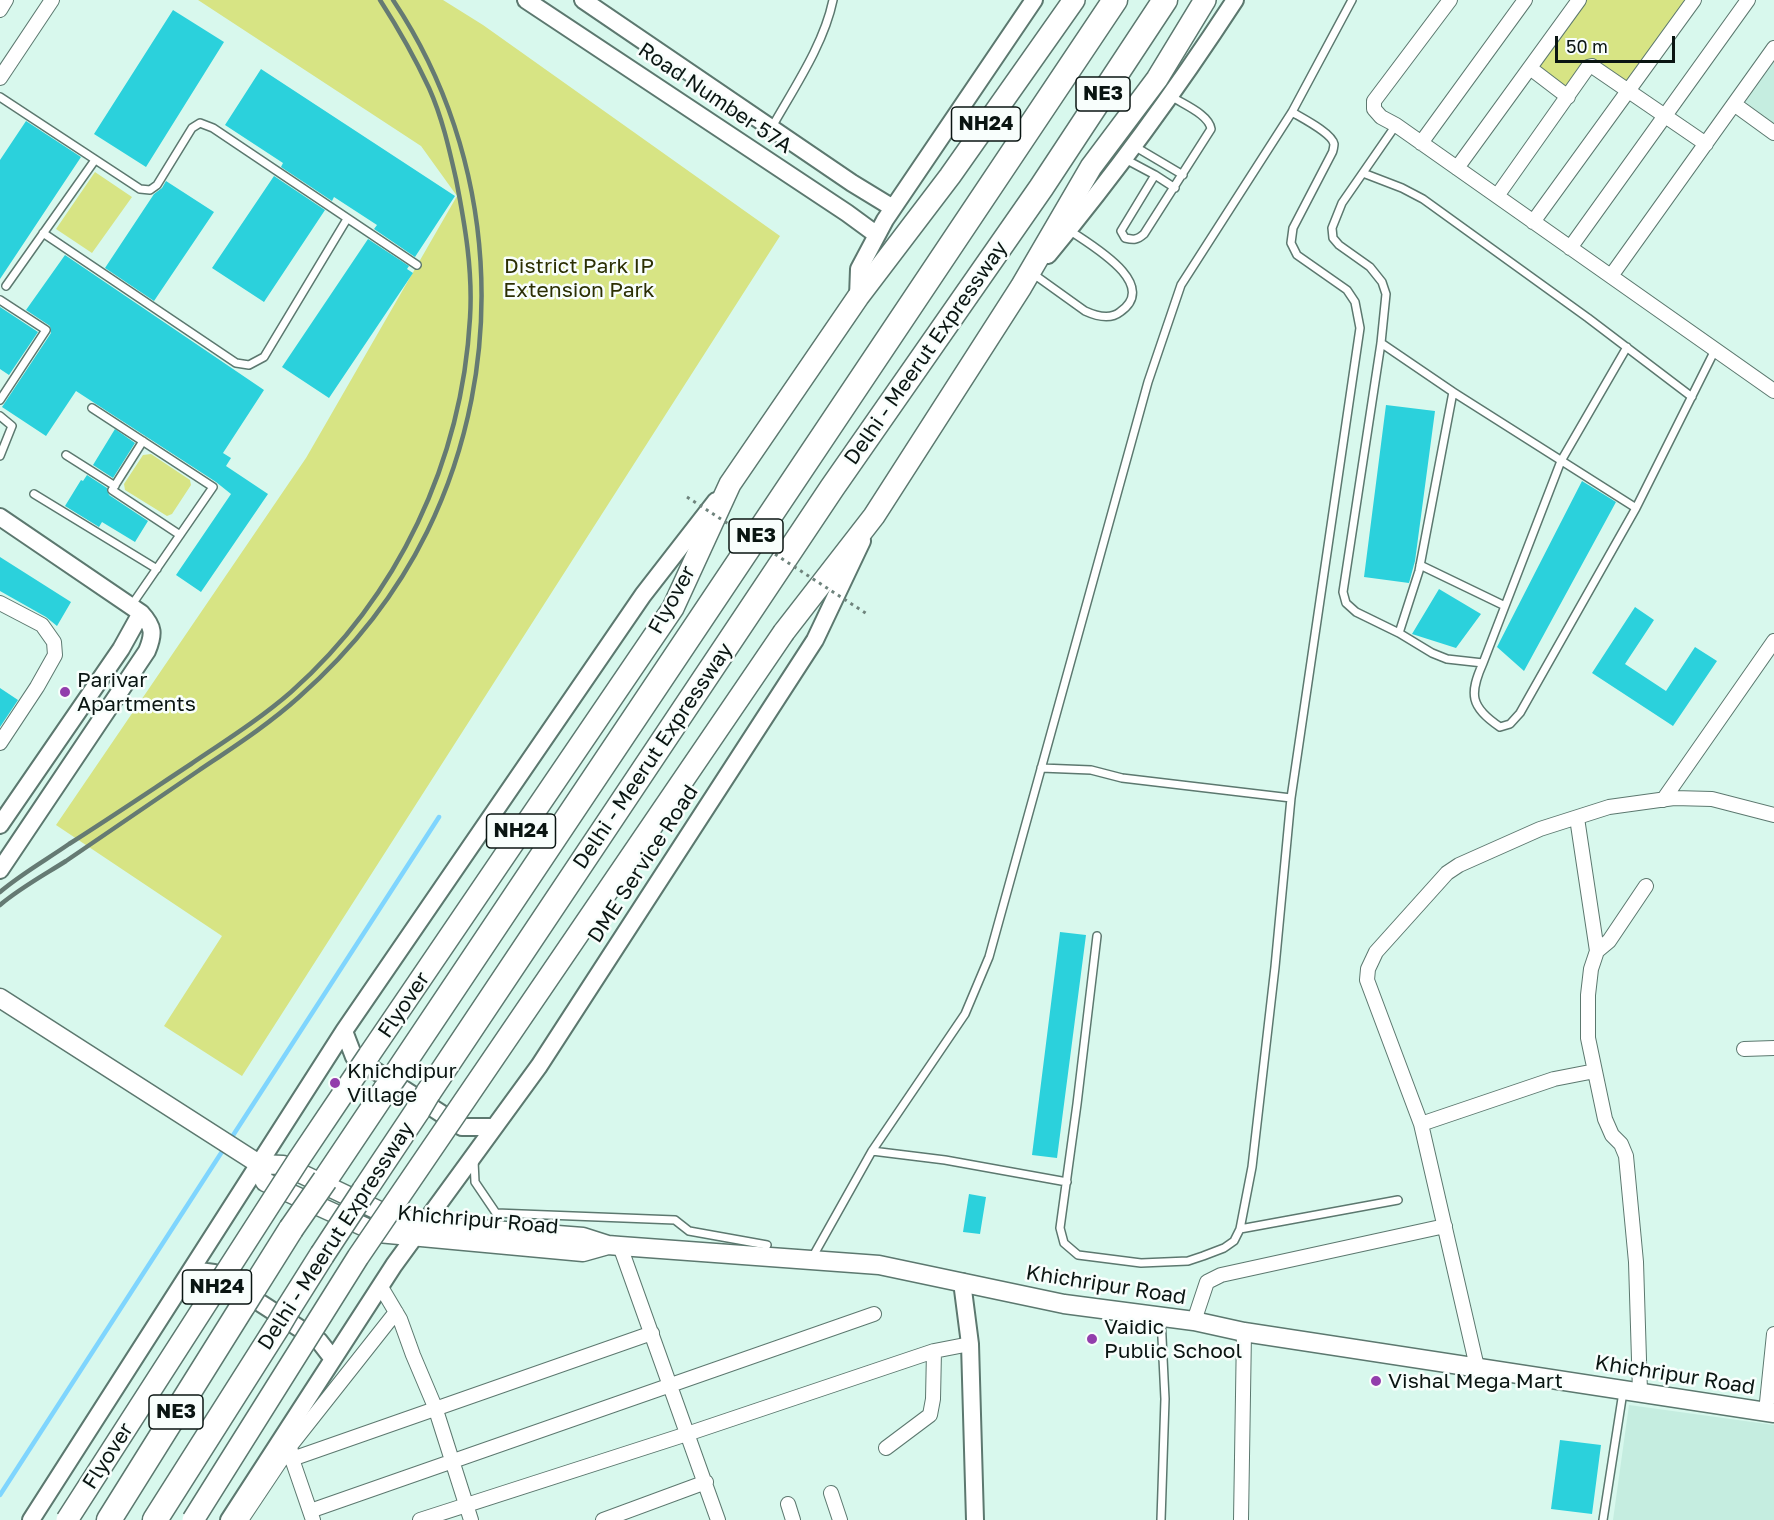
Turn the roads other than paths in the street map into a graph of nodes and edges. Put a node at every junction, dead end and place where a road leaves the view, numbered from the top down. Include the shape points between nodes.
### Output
1 (6, 0) edge
2 (52, 0) edge
3 (526, 0) edge
4 (583, 0) edge
5 (833, 0) edge
6 (1034, 0) edge
7 (1074, 0) edge
8 (1115, 0) edge
9 (1165, 0) edge
10 (1205, 0) edge
11 (1235, 0) edge
12 (1352, 0) edge
13 (1450, 0) edge
14 (1525, 0) edge
15 (1579, 0) edge
16 (1694, 0) edge
17 (1748, 0) edge
18 (0, 10) edge
19 (1774, 48) edge
20 (1530, 68) junction
21 (0, 78) edge
22 (1628, 90) junction
23 (1171, 96) junction
24 (0, 97) edge
25 (1568, 97) junction
26 (1734, 104) junction
27 (1292, 112) junction
28 (1665, 116) junction
29 (1396, 125) junction
30 (771, 128) junction
31 (1774, 133) edge
32 (1421, 142) junction
33 (1706, 144) junction
34 (1130, 152) junction
35 (94, 160) junction
36 (1457, 168) junction
37 (1363, 173) junction
38 (1183, 175) junction
39 (1155, 176) junction
40 (1175, 188) junction
41 (1497, 196) junction
42 (893, 208) junction
43 (346, 219) junction
44 (1533, 222) junction
45 (1069, 230) junction
46 (43, 233) junction
47 (877, 235) junction
48 (1570, 248) junction
49 (417, 265) dead end
50 (1611, 276) junction
51 (1027, 280) junction
52 (6, 286) dead end
53 (858, 297) junction
54 (0, 300) edge
55 (1381, 343) junction
56 (1627, 347) junction
57 (1715, 350) junction
58 (1774, 391) edge
59 (1453, 392) junction
60 (1692, 397) junction
61 (0, 400) edge
62 (92, 408) dead end
63 (0, 416) edge
64 (143, 441) junction
65 (66, 455) dead end
66 (0, 456) edge
67 (1561, 461) junction
68 (730, 484) junction
69 (115, 486) junction
70 (34, 494) dead end
71 (1636, 508) junction
72 (874, 516) junction
73 (0, 517) edge
74 (180, 535) junction
75 (1420, 565) junction
76 (157, 569) junction
77 (0, 603) edge
78 (1505, 606) junction
79 (136, 610) junction
80 (1399, 633) junction
81 (1774, 641) edge
82 (1483, 663) junction
83 (0, 743) edge
84 (1041, 768) junction
85 (1291, 798) junction
86 (1663, 800) junction
87 (1774, 815) edge
88 (1577, 818) junction
89 (0, 825) edge
90 (0, 870) edge
91 (1646, 886) dead end
92 (1097, 936) dead end
93 (1597, 951) junction
94 (0, 998) edge
95 (344, 1030) junction
96 (1774, 1048) edge
97 (1744, 1049) dead end
98 (1595, 1071) junction
99 (1420, 1124) junction
100 (494, 1127) junction
101 (872, 1151) junction
102 (474, 1155) junction
103 (259, 1164) junction
104 (1067, 1182) junction
105 (1398, 1200) dead end
106 (1445, 1226) junction
107 (420, 1229) junction
108 (1239, 1229) junction
109 (614, 1245) junction
110 (767, 1245) dead end
111 (811, 1260) junction
112 (192, 1270) junction
113 (962, 1282) junction
114 (381, 1287) junction
115 (396, 1312) junction
116 (874, 1314) dead end
117 (1161, 1317) junction
118 (1194, 1321) junction
119 (1244, 1332) junction
120 (652, 1333) junction
121 (1774, 1334) edge
122 (970, 1344) junction
123 (934, 1351) junction
124 (333, 1359) junction
125 (1477, 1367) junction
126 (670, 1385) junction
127 (1632, 1391) junction
128 (435, 1407) junction
129 (1770, 1412) edge
130 (687, 1434) junction
131 (886, 1448) dead end
132 (291, 1452) junction
133 (452, 1462) junction
134 (706, 1482) junction
135 (831, 1493) dead end
136 (788, 1504) dead end
137 (466, 1506) junction
138 (311, 1515) edge
139 (32, 1520) edge
140 (67, 1520) edge
141 (109, 1520) edge
142 (155, 1520) edge
143 (193, 1520) edge
144 (229, 1520) edge
145 (241, 1520) edge
146 (420, 1520) edge
147 (471, 1520) edge
148 (603, 1520) edge
149 (718, 1520) edge
150 (793, 1520) edge
151 (840, 1520) edge
152 (975, 1520) edge
153 (1161, 1520) edge
154 (1241, 1520) edge
155 (1603, 1520) edge

1 - 18 street
2 - 21 street
3 - 47 street, Road Number 57A
4 - 30 street, Road Number 57A
5 - 30 lane via 808,64
6 - 42 street
7 - 53 highway, NH24 via 950,176
8 - 141 highway, Delhi - Meerut Expressway / NE3, bridge via 291,1229
9 - 142 highway, Delhi - Meerut Expressway / NE3, bridge via 1041,188 832,488 423,1102
10 - 51 highway via 1157,79 1091,167
11 - 23 street
12 - 27 lane
13 - 29 street via 1374,101 1374,110
14 - 32 street
15 - 20 street
16 - 22 street
17 - 28 street
19 - 26 street
20 - 25 street
20 - 36 street
22 - 25 street via 1592,66
22 - 28 street
22 - 44 street
23 - 34 street
23 - 38 lane via 1211,125
24 - 35 lane
25 - 41 street
26 - 31 street
26 - 33 street
27 - 84 lane via 1181,285 1148,382
27 - 85 lane via 1325,132 1334,144 1293,228 1291,243 1297,255 1347,290 1355,302 1360,327
28 - 33 street
28 - 48 street
29 - 32 street
29 - 37 lane
30 - 42 street, Road Number 57A
32 - 36 street
33 - 50 street
34 - 38 lane
34 - 39 lane
34 - 45 street
35 - 43 lane via 140,189 150,190 158,185 192,128 200,123
35 - 46 lane
36 - 41 street
37 - 55 lane via 1342,203 1332,228 1333,238 1370,267 1382,282 1386,294
37 - 56 lane via 1423,199
38 - 40 lane
39 - 40 lane
39 - 40 lane via 1122,227 1125,238 1134,240 1144,234
41 - 44 street
42 - 47 street
43 - 46 lane via 264,357 249,365 236,363
43 - 49 lane
44 - 48 street
45 - 51 street
45 - 51 lane via 1115,264 1131,283 1124,310 1117,315 1094,315
46 - 52 lane
47 - 53 street via 859,269
48 - 50 street
50 - 57 street
51 - 72 highway
53 - 68 highway, Flyover
54 - 61 lane via 46,330
55 - 59 lane
55 - 80 lane via 1343,592 1346,603 1356,612
56 - 60 lane
56 - 67 lane
57 - 58 street
57 - 60 lane
59 - 67 lane
59 - 75 lane
60 - 71 lane
62 - 64 lane
63 - 66 lane via 12,426
64 - 69 lane
64 - 74 lane via 213,487
65 - 69 lane
67 - 71 lane
67 - 78 lane
68 - 95 street via 643,595
68 - 140 highway, Flyover / NH24, bridge via 673,608 299,1159
69 - 74 lane via 112,490
70 - 76 lane
71 - 82 lane via 1544,673 1510,724 1500,727 1489,720 1473,696
72 - 100 street, DME Service Road via 815,640 539,1066
72 - 143 highway, bridge via 784,632 358,1257
73 - 79 street
74 - 76 lane
75 - 78 lane
75 - 80 lane
76 - 79 lane
77 - 83 street via 42,625 54,642 55,655
78 - 82 lane
79 - 89 street via 121,648
79 - 90 street via 153,630 147,651
80 - 82 lane via 1447,659
81 - 86 street
84 - 85 lane via 1091,770 1122,778
84 - 101 lane via 989,957 965,1014
85 - 108 lane via 1252,1167
86 - 87 street via 1712,799
86 - 88 street via 1609,807
88 - 93 street
88 - 99 street via 1540,829 1459,865 1447,873 1376,952 1367,980
91 - 93 street via 1609,941
92 - 104 lane
93 - 98 street via 1588,995 1588,1038
94 - 103 main road, Khichripur Road
95 - 100 street via 354,1057 462,1127
95 - 103 street
96 - 97 street
98 - 99 street via 1554,1079
98 - 127 street via 1605,1119 1626,1156 1636,1262
99 - 106 street
100 - 102 street, DME Service Road
101 - 104 lane
101 - 111 lane
102 - 107 street, DME Service Road
102 - 110 lane via 475,1182 496,1213 675,1220 689,1231
103 - 107 main road, Khichripur Road via 283,1165
103 - 112 street
104 - 108 lane via 1060,1228 1064,1243 1078,1255 1141,1263 1188,1261 1224,1248 1234,1241
105 - 108 lane
106 - 118 street via 1221,1275 1207,1282
106 - 125 street
107 - 109 main road, Khichripur Road via 441,1226 583,1237
107 - 114 street, DME Service Road
109 - 111 main road, Khichripur Road
109 - 120 street
111 - 113 main road, Khichripur Road via 879,1265
112 - 124 street via 214,1273 319,1341
112 - 139 street
113 - 117 main road, Khichripur Road via 1064,1304
113 - 122 street
114 - 115 street
114 - 124 street, DME Service Road
115 - 128 street
115 - 132 street
116 - 126 street
117 - 118 main road, Khichripur Road
117 - 153 lane
118 - 119 main road, Khichripur Road
119 - 125 main road, Khichripur Road
119 - 154 street
120 - 126 street
120 - 128 street
121 - 129 street
122 - 123 street
122 - 152 street
123 - 130 street
123 - 131 street via 930,1415
124 - 144 street, DME Service Road
125 - 127 main road, Khichripur Road
126 - 130 street
126 - 133 street
127 - 129 main road, Khichripur Road
127 - 155 lane
128 - 132 street
128 - 133 street
130 - 134 street
130 - 137 street
132 - 138 street
132 - 145 street
133 - 137 street
133 - 138 street
134 - 148 street
134 - 149 street
135 - 151 street
136 - 150 street
137 - 146 street
137 - 147 street

